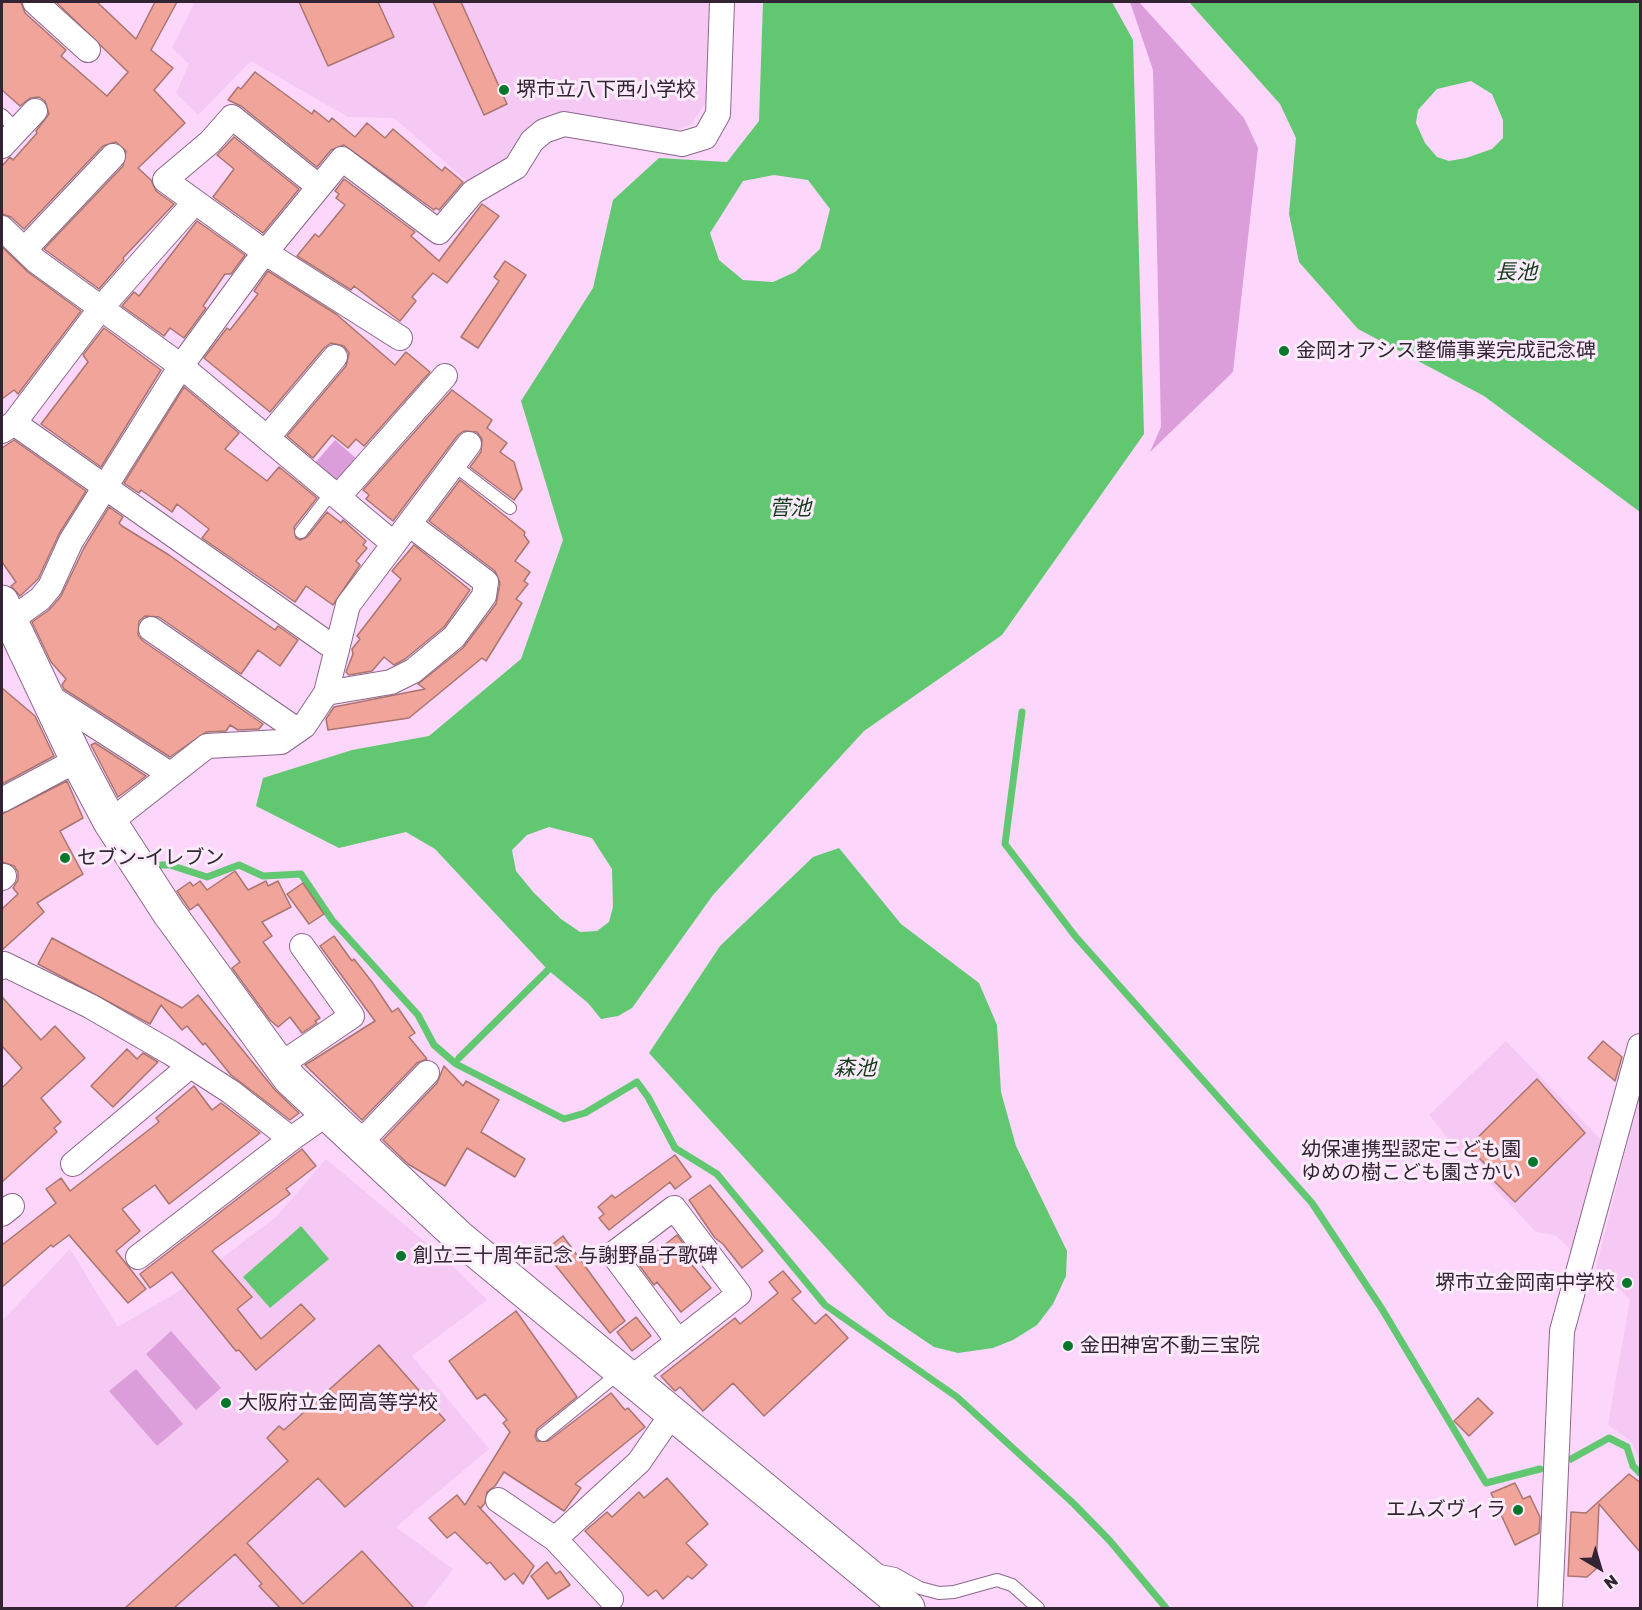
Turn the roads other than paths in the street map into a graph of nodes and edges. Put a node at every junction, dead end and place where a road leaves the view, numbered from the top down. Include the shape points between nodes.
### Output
1 (34, 2) edge
2 (722, 2) edge
3 (88, 50) dead end
4 (35, 111) dead end
5 (7, 130) edge
6 (113, 156) dead end
7 (318, 186) junction
8 (194, 203) junction
9 (2, 228) edge
10 (25, 249) junction
11 (266, 253) junction
12 (101, 308) junction
13 (400, 338) dead end
14 (335, 357) dead end
15 (180, 366) junction
16 (445, 376) dead end
17 (8, 427) edge
18 (267, 438) junction
19 (469, 444) dead end
20 (454, 465) junction
21 (104, 486) junction
22 (335, 495) junction
23 (510, 508) dead end
24 (409, 524) junction
25 (301, 532) dead end
26 (394, 544) junction
27 (6, 611) edge
28 (151, 629) dead end
29 (337, 651) junction
30 (44, 693) junction
31 (326, 693) junction
32 (297, 730) junction
33 (77, 760) junction
34 (170, 774) junction
35 (2, 800) edge
36 (110, 822) junction
37 (302, 946) dead end
38 (2, 966) edge
39 (1641, 1046) edge
40 (280, 1065) junction
41 (190, 1066) junction
42 (427, 1073) dead end
43 (325, 1115) junction
44 (291, 1138) junction
45 (358, 1145) junction
46 (73, 1164) dead end
47 (138, 1257) dead end
48 (678, 1341) junction
49 (625, 1375) junction
50 (672, 1414) junction
51 (543, 1435) dead end
52 (498, 1500) dead end
53 (555, 1539) junction
54 (863, 1570) junction
55 (611, 1599) dead end
56 (908, 1608) edge
57 (1038, 1608) edge
58 (1550, 1608) edge

1 - 3 street
2 - 7 street via 718,114 705,137 682,144 564,124 544,131 532,141 516,167 473,192 439,232 342,159
4 - 5 street
6 - 10 street
7 - 8 street via 232,117 210,142 165,180
7 - 11 street
8 - 11 street
8 - 12 street
9 - 10 street
10 - 12 street
11 - 13 street
11 - 15 street
12 - 15 street
12 - 17 street
14 - 18 street
15 - 18 street
15 - 21 street
16 - 22 street
17 - 21 street
18 - 22 street
19 - 20 street
20 - 23 lane
20 - 24 street
21 - 27 street via 71,541 51,587 40,599
21 - 29 street
22 - 25 lane
22 - 26 street
24 - 26 street
24 - 31 street via 486,582 484,596 454,637 413,671 391,682
26 - 29 street via 348,605
27 - 30 street
28 - 32 street
29 - 31 street
30 - 33 street
30 - 34 street
31 - 32 street via 304,726
32 - 34 street via 281,742 207,746
33 - 35 street
33 - 36 street
34 - 36 street
36 - 40 street via 169,913
37 - 40 street via 352,1016
38 - 41 street via 90,1006
39 - 58 street via 1562,1331
40 - 43 street
41 - 44 street
41 - 46 street
42 - 45 street
43 - 44 street
43 - 45 street
44 - 47 street
45 - 49 street via 460,1238
48 - 48 street via 739,1294 674,1208 613,1254
48 - 49 street
49 - 50 street
49 - 51 lane
50 - 53 street via 639,1462
50 - 54 street
52 - 53 street
53 - 55 street
54 - 56 street
54 - 57 lane via 895,1574 939,1593 997,1580 1012,1585

